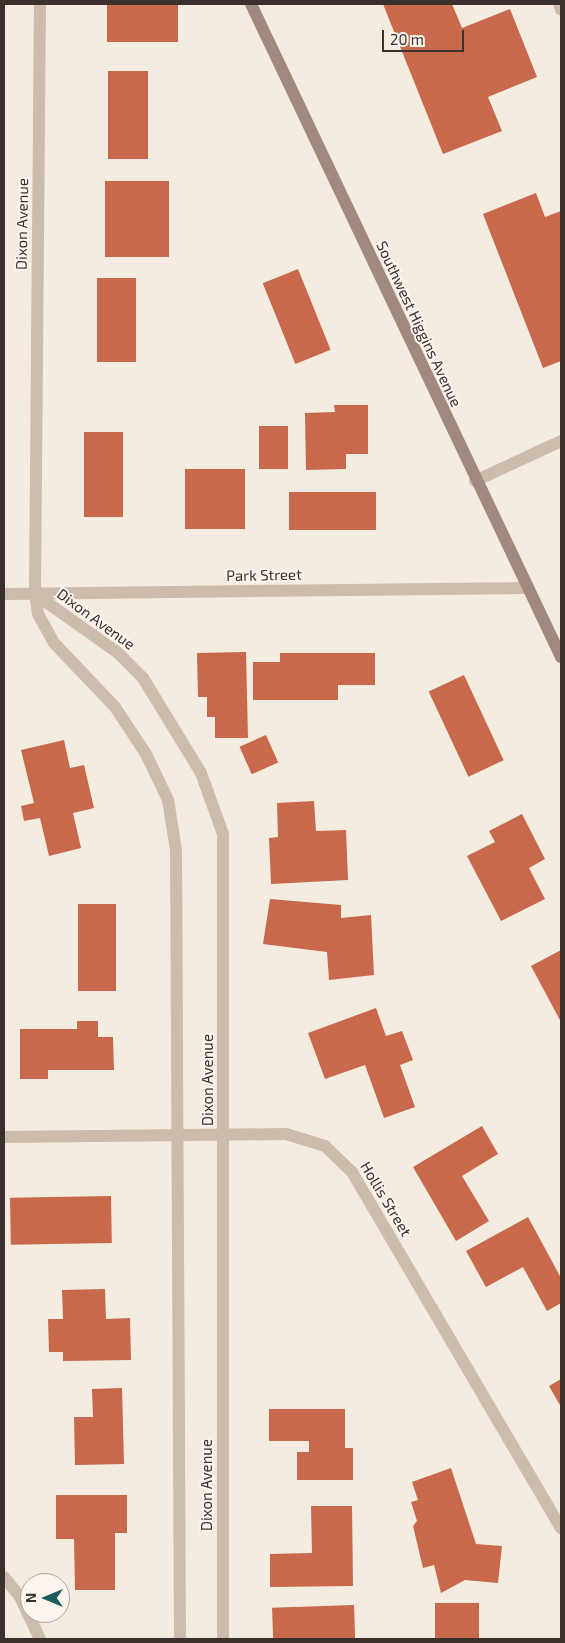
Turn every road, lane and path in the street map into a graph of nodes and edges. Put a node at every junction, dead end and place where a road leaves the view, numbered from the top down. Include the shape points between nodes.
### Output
1 (40, 4) edge
2 (251, 4) edge
3 (559, 4) edge
4 (561, 10) edge
5 (561, 441) edge
6 (474, 481) junction
7 (525, 588) junction
8 (4, 594) edge
9 (34, 594) junction
10 (561, 657) edge
11 (180, 1134) junction
12 (224, 1134) junction
13 (4, 1137) edge
14 (561, 1528) edge
15 (4, 1577) edge
16 (40, 1639) edge
17 (180, 1639) edge
18 (223, 1639) edge

1 - 9 street, Dixon Avenue
2 - 6 main road, Southwest Higgins Avenue
3 - 4 street
5 - 6 street
6 - 7 main road, Southwest Higgins Avenue
7 - 9 street, Park Street
7 - 10 main road, Southwest Higgins Avenue
8 - 9 street, Park Street
9 - 11 street, Dixon Avenue via 45,630 66,658 116,707 146,754 168,800 178,882
9 - 12 street, Dixon Avenue via 117,652 143,678 164,704 213,804 226,861
11 - 12 street, Hollis Street
11 - 13 street, Hollis Street
11 - 17 street, Dixon Avenue
12 - 14 street, Hollis Street via 307,1138 325,1146 344,1162
12 - 18 street, Dixon Avenue
15 - 16 street via 20,1596

